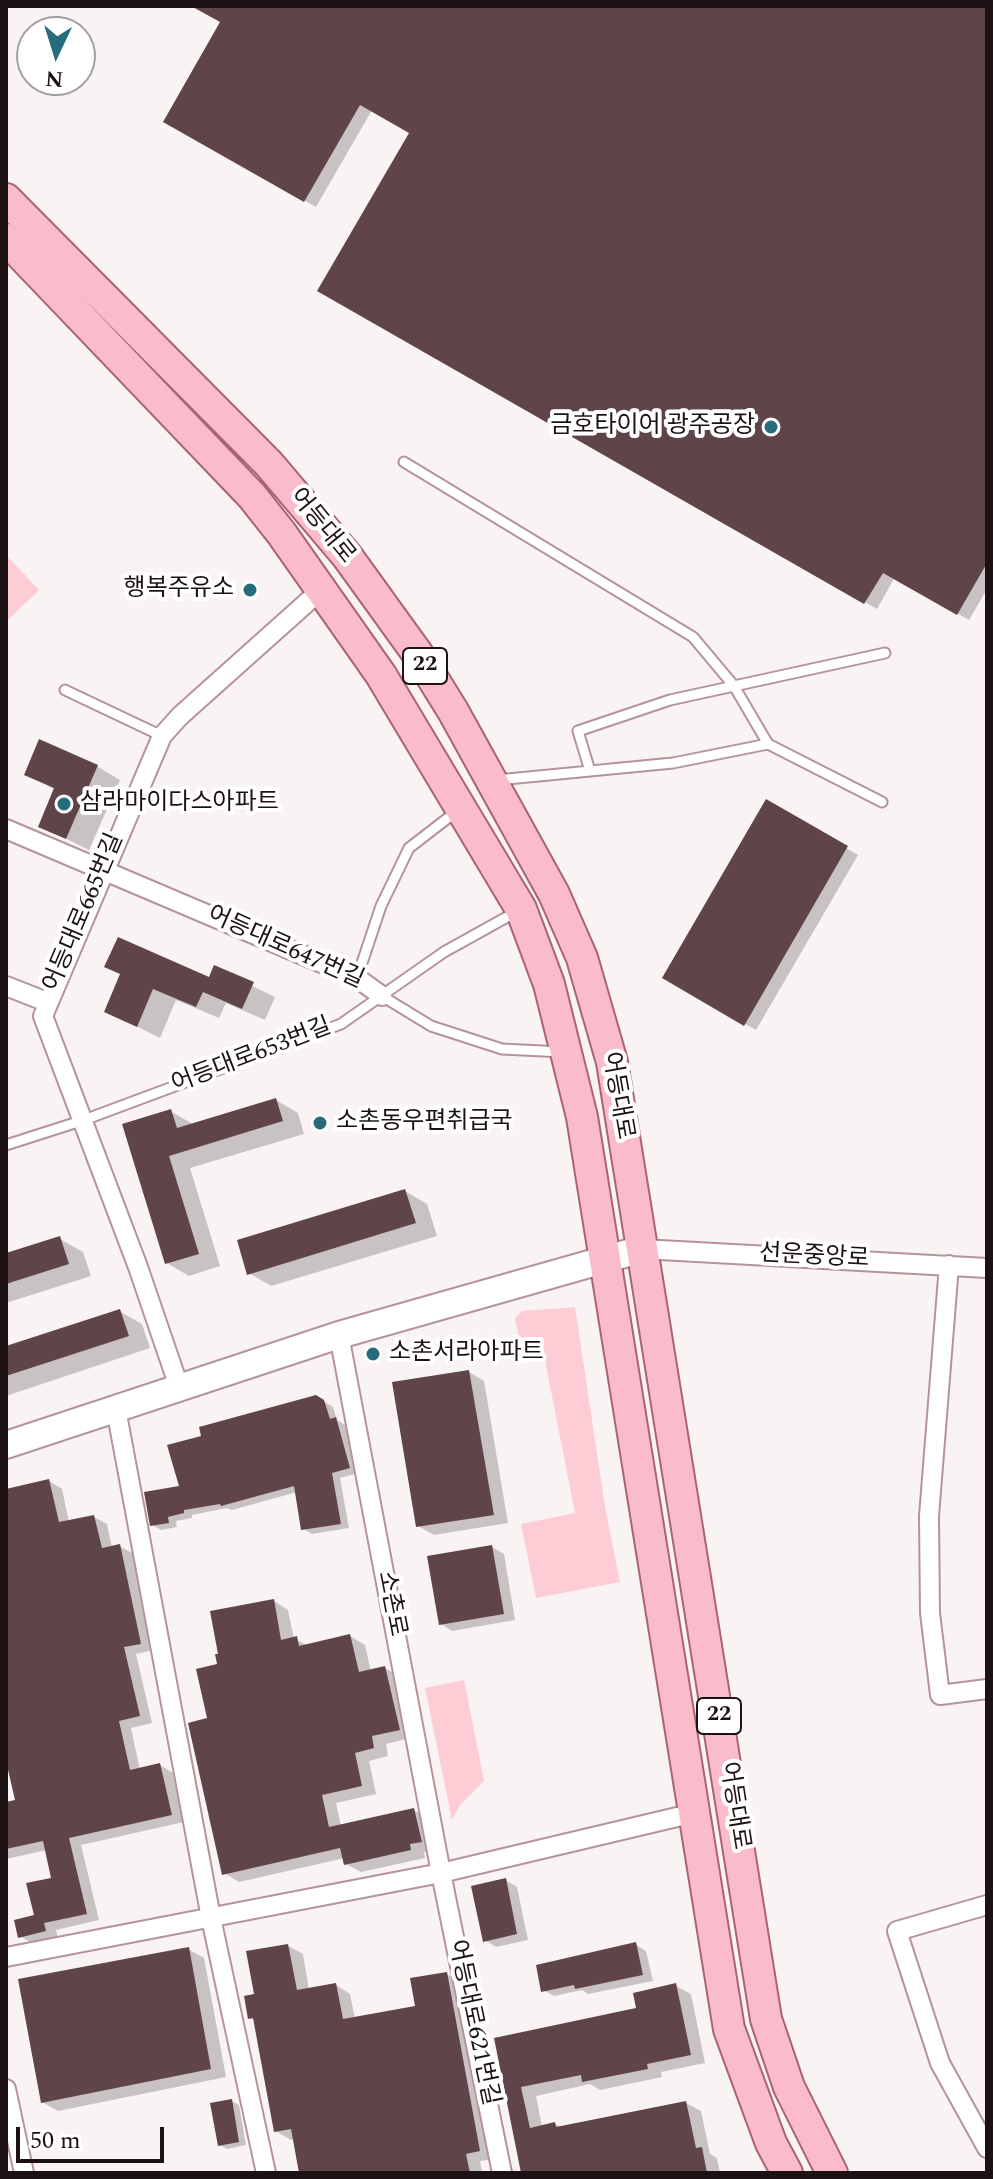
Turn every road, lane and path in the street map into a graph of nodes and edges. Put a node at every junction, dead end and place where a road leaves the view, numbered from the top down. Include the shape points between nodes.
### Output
1 (6, 188) edge
2 (13, 219) edge
3 (16, 256) edge
4 (404, 462) dead end
5 (322, 589) junction
6 (885, 653) dead end
7 (734, 686) junction
8 (65, 690) dead end
9 (162, 736) junction
10 (768, 744) junction
11 (590, 771) junction
12 (494, 780) junction
13 (882, 802) dead end
14 (462, 808) junction
15 (6, 829) edge
16 (104, 870) junction
17 (521, 909) junction
18 (357, 978) junction
19 (6, 986) edge
20 (382, 996) junction
21 (47, 1002) junction
22 (566, 1052) junction
23 (84, 1120) junction
24 (6, 1145) edge
25 (642, 1249) junction
26 (603, 1260) junction
27 (949, 1265) junction
28 (987, 1268) edge
29 (339, 1335) junction
30 (179, 1387) junction
31 (116, 1409) junction
32 (6, 1445) edge
33 (987, 1689) edge
34 (694, 1813) junction
35 (441, 1873) junction
36 (987, 1905) edge
37 (211, 1918) junction
38 (6, 1957) edge
39 (6, 2089) edge
40 (987, 2148) edge
41 (24, 2173) edge
42 (266, 2173) edge
43 (502, 2173) edge
44 (787, 2173) edge
45 (832, 2173) edge

1 - 2 main road
2 - 3 main road, 어등대로 / 22
2 - 12 main road, 어등대로 / 22 via 269,464 417,653
3 - 5 main road, 어등대로 / 22 via 252,496
4 - 7 lane via 693,637
5 - 9 street, 어등대로665번길
5 - 14 main road, 어등대로 / 22
6 - 7 lane
7 - 10 lane
7 - 11 lane via 670,700 578,731
8 - 9 lane
9 - 16 street, 어등대로665번길
10 - 11 lane via 673,763
10 - 13 lane
11 - 12 lane
12 - 25 main road, 어등대로 / 22 via 582,958 612,1062
14 - 17 main road, 어등대로 / 22
14 - 18 lane via 409,848 381,906
15 - 16 street, 어등대로647번길
16 - 18 street, 어등대로647번길
16 - 21 street, 어등대로665번길
17 - 20 lane, 어등대로653번길 via 444,952
17 - 22 main road, 어등대로 / 22 via 549,984
18 - 20 street, 어등대로647번길
19 - 21 street
20 - 22 lane, 어등대로647번길 via 431,1026 502,1049
20 - 23 lane, 어등대로653번길 via 341,1024
21 - 23 street, 어등대로665번길 via 43,1016
22 - 26 main road, 어등대로 / 22 via 582,1117
23 - 24 lane, 어등대로653번길
23 - 30 street, 어등대로665번길
25 - 26 street
25 - 27 street, 선운중앙로
25 - 45 main road, 어등대로 / 22 via 766,2019 789,2087
26 - 29 street
26 - 34 main road, 어등대로 / 22
27 - 28 street, 선운중앙로
27 - 33 street via 929,1516 930,1613 940,1695
29 - 30 street
29 - 35 street, 소촌로
30 - 31 street
31 - 32 street
31 - 37 street
34 - 35 street
34 - 44 main road, 어등대로 / 22 via 729,2029
35 - 37 street
35 - 43 street, 어등대로621번길
36 - 40 street via 897,1931 940,2063
37 - 38 street
37 - 42 street
39 - 41 street

